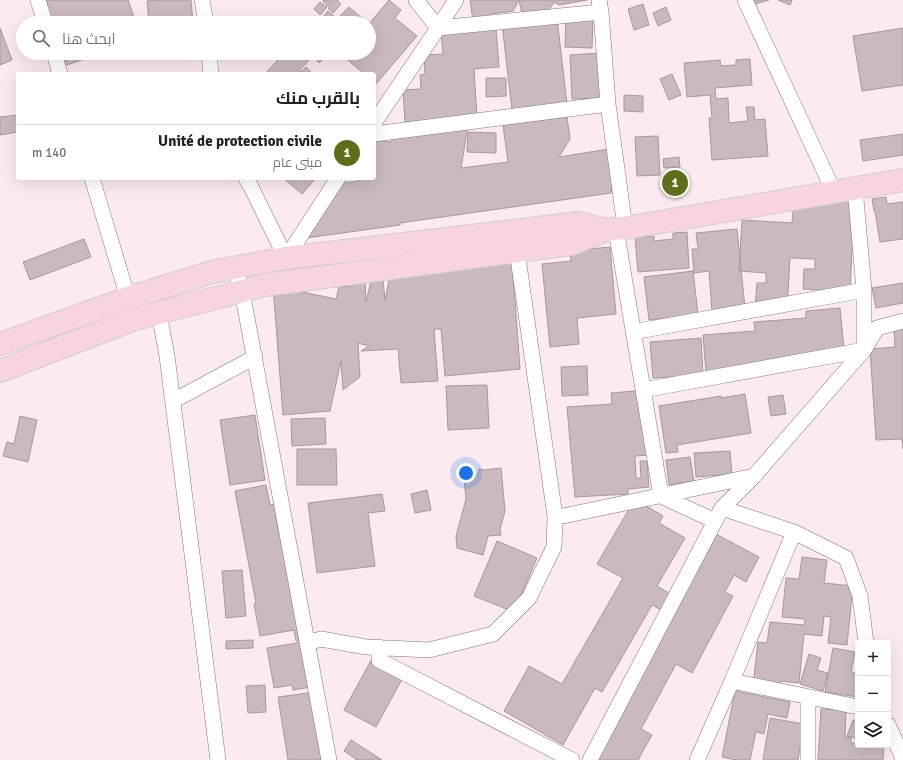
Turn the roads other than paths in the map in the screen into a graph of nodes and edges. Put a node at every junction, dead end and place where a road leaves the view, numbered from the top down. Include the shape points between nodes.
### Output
1 (38, 0) edge
2 (202, 0) edge
3 (416, 0) edge
4 (456, 0) edge
5 (745, 0) edge
6 (600, 6) edge
7 (43, 16) edge
8 (205, 16) edge
9 (438, 28) junction
10 (56, 60) edge
11 (210, 60) edge
12 (59, 72) edge
13 (211, 72) edge
14 (608, 104) junction
15 (376, 120) edge
16 (376, 134) edge
17 (93, 180) edge
18 (247, 180) edge
19 (337, 180) edge
20 (903, 180) edge
21 (855, 188) junction
22 (834, 192) junction
23 (616, 229) junction
24 (517, 251) junction
25 (286, 258) junction
26 (235, 268) junction
27 (864, 290) junction
28 (242, 291) junction
29 (128, 298) junction
30 (159, 313) junction
31 (903, 321) edge
32 (633, 332) junction
33 (0, 344) edge
34 (864, 350) junction
35 (255, 357) junction
36 (0, 371) edge
37 (643, 390) junction
38 (173, 401) junction
39 (754, 476) junction
40 (661, 496) junction
41 (718, 514) junction
42 (555, 516) junction
43 (794, 532) junction
44 (866, 640) edge
45 (308, 643) junction
46 (379, 647) junction
47 (732, 681) junction
48 (808, 697) junction
49 (855, 706) edge
50 (891, 731) edge
51 (896, 740) junction
52 (903, 759) edge
53 (218, 760) edge
54 (329, 760) edge
55 (572, 760) edge
56 (590, 760) edge
57 (697, 760) edge
58 (808, 760) edge
59 (894, 760) edge

1 - 7 street
2 - 8 street
3 - 9 street
4 - 9 street
5 - 22 street
6 - 9 street
6 - 14 street
9 - 15 street
10 - 12 street
11 - 13 street
14 - 16 street
14 - 23 street
17 - 29 street
18 - 25 street
19 - 25 street
20 - 21 main road
21 - 22 main road
21 - 27 street
22 - 23 main road
23 - 24 main road via 571,244
23 - 25 main road via 579,223
23 - 32 street
24 - 28 main road via 265,285
24 - 42 street
25 - 26 main road
26 - 28 street
26 - 29 main road via 212,272
27 - 32 street
27 - 34 street
28 - 30 main road
28 - 35 street
29 - 33 main road
30 - 36 main road via 132,320
30 - 38 street
31 - 34 street via 877,328
32 - 37 street
34 - 37 street
34 - 39 street
35 - 38 street
35 - 45 street
37 - 40 street
38 - 53 street
39 - 40 street
39 - 41 street
40 - 41 street
40 - 42 street
41 - 43 street
41 - 56 street
42 - 46 street via 554,547 529,598 493,634 429,650
43 - 44 street via 846,558 860,596
43 - 47 street
45 - 46 street via 321,639
45 - 54 street
46 - 55 street via 379,660
47 - 48 street
47 - 57 street
48 - 49 street
48 - 58 street
50 - 51 street
51 - 52 street
51 - 59 street

